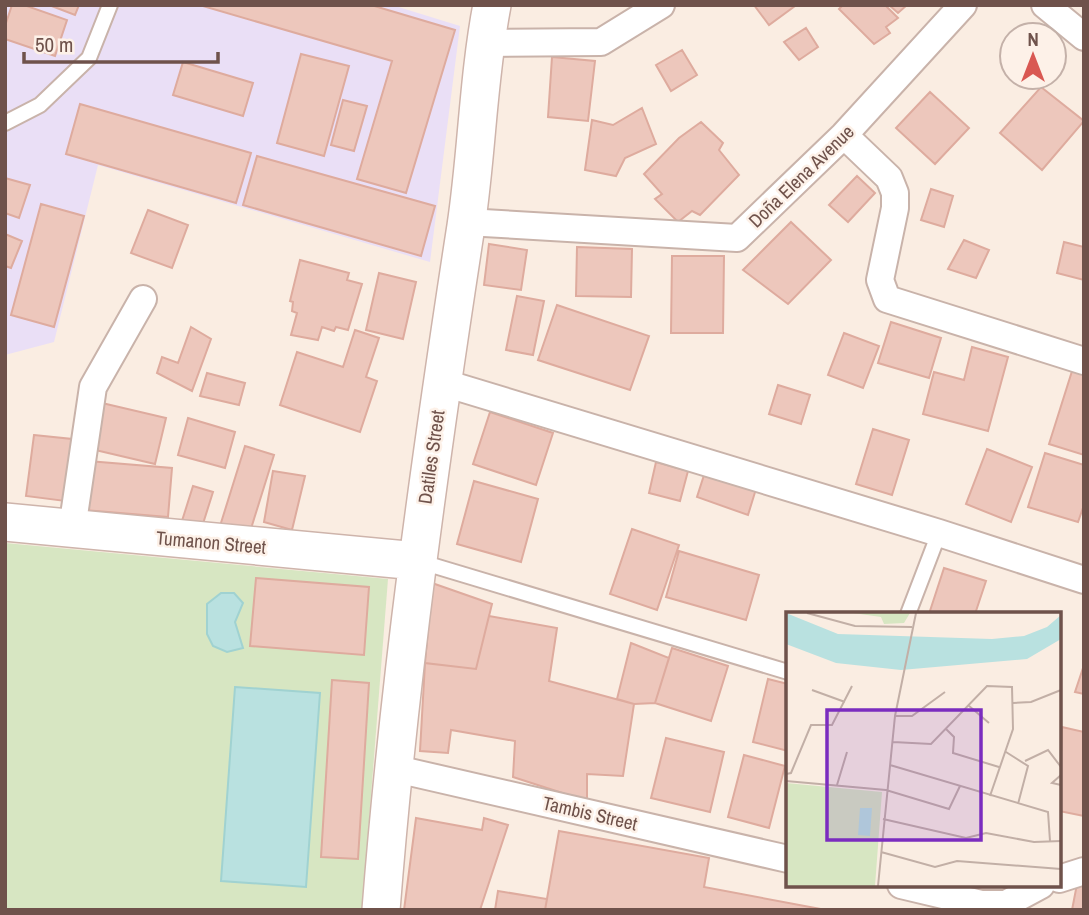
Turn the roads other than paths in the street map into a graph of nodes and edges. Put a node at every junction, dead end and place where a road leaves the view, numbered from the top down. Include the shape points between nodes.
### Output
1 (110, 5) edge
2 (492, 5) edge
3 (661, 5) edge
4 (962, 5) edge
5 (1045, 5) edge
6 (1084, 37) edge
7 (485, 43) junction
8 (5, 123) edge
9 (844, 135) junction
10 (466, 222) junction
11 (143, 299) dead end
12 (1084, 361) edge
13 (440, 382) junction
14 (5, 522) edge
15 (72, 529) junction
16 (939, 533) junction
17 (417, 561) junction
18 (1084, 580) edge
19 (909, 612) edge
20 (786, 671) edge
21 (392, 768) junction
22 (786, 859) edge
23 (1084, 872) edge
24 (1061, 878) edge
25 (909, 887) edge
26 (1037, 887) edge
27 (382, 910) edge

1 - 8 lane via 89,58 40,105
2 - 7 main road, Datiles Street
3 - 7 street via 601,42
4 - 9 street, Doña Elena Avenue
5 - 6 street
7 - 10 main road, Datiles Street
9 - 10 street, Doña Elena Avenue via 737,238
9 - 12 street via 889,178 895,193 880,280 887,299
10 - 13 main road, Datiles Street
11 - 15 street via 93,387
13 - 16 street
13 - 17 main road, Datiles Street
14 - 15 main road, Tumanon Street
15 - 17 main road, Tumanon Street
16 - 18 street
16 - 19 lane
17 - 20 lane
17 - 21 main road, Datiles Street
21 - 22 street, Tambis Street
21 - 27 main road, Datiles Street
23 - 24 street
25 - 26 street via 981,904 1006,904

